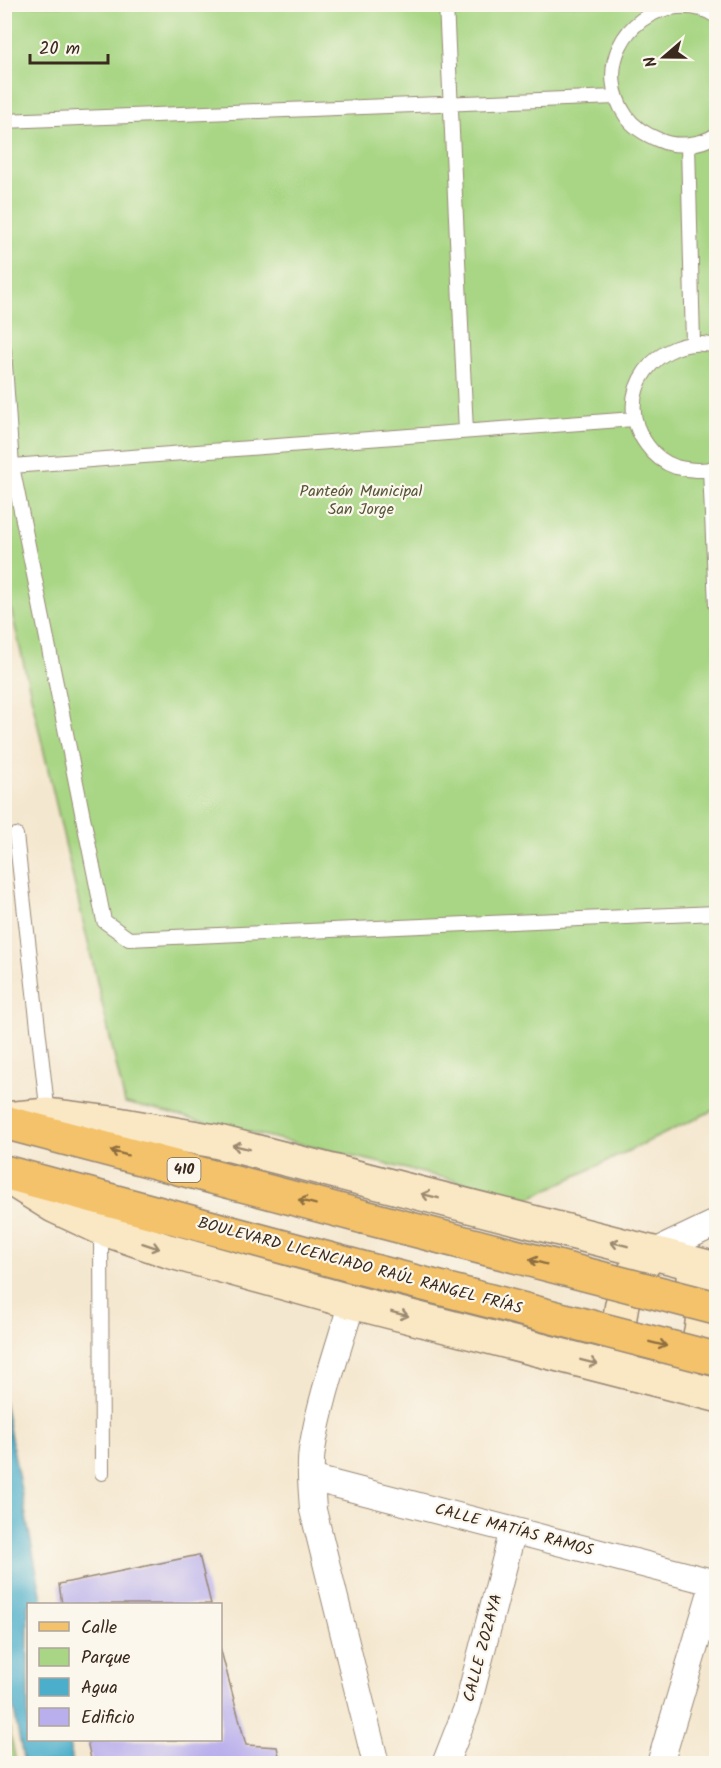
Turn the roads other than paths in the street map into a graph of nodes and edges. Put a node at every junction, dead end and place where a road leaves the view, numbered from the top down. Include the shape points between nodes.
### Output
1 (446, 4) edge
2 (665, 6) edge
3 (717, 16) edge
4 (616, 97) junction
5 (452, 104) junction
6 (4, 121) edge
7 (717, 135) edge
8 (688, 145) junction
9 (693, 344) junction
10 (717, 346) edge
11 (4, 350) edge
12 (634, 419) junction
13 (466, 432) junction
14 (12, 466) junction
15 (713, 468) edge
16 (717, 605) edge
17 (16, 835) dead end
18 (717, 913) edge
19 (48, 1115) junction
20 (4, 1120) edge
21 (4, 1173) edge
22 (717, 1223) edge
23 (101, 1228) junction
24 (668, 1257) junction
25 (717, 1269) edge
26 (352, 1302) junction
27 (717, 1308) edge
28 (717, 1359) edge
29 (625, 1371) junction
30 (661, 1381) junction
31 (717, 1395) edge
32 (102, 1473) dead end
33 (311, 1478) junction
34 (513, 1530) junction
35 (715, 1582) edge
36 (376, 1764) edge
37 (446, 1764) edge
38 (660, 1764) edge

1 - 5 lane
2 - 3 lane via 688,6
2 - 4 lane via 644,17 628,32 616,52
4 - 5 lane
4 - 8 lane via 627,118 643,133 665,143
5 - 6 lane
5 - 13 lane
7 - 8 lane
8 - 9 lane
9 - 10 lane
9 - 12 lane via 672,348 654,360 641,377 634,397
11 - 14 lane
12 - 13 lane
12 - 15 lane via 653,454 670,465 690,470
13 - 14 lane
14 - 18 lane via 104,921 129,939
15 - 16 lane
17 - 19 lane
19 - 20 main road
24 -> 19 main road via 215,1141
27 -> 20 main road, 410, bridge
21 - 23 main road via 54,1206
21 -> 28 main road, BOULEVARD LICENCIADO RAÚL RANGEL FRÍAS, bridge
22 - 24 street
23 -> 26 main road via 168,1251
23 - 32 lane
24 - 25 main road
24 - 29 main road via 631,1276 620,1316 618,1347
24 - 30 main road via 696,1283 702,1330 681,1370
26 -> 29 main road
26 - 33 street via 319,1419
29 - 30 main road
30 - 31 main road
33 - 34 street, CALLE MATÍAS RAMOS
33 - 36 street via 314,1510
34 - 35 street, CALLE MATÍAS RAMOS
34 - 37 street, CALLE ZOZAYA via 467,1708
35 - 38 street

